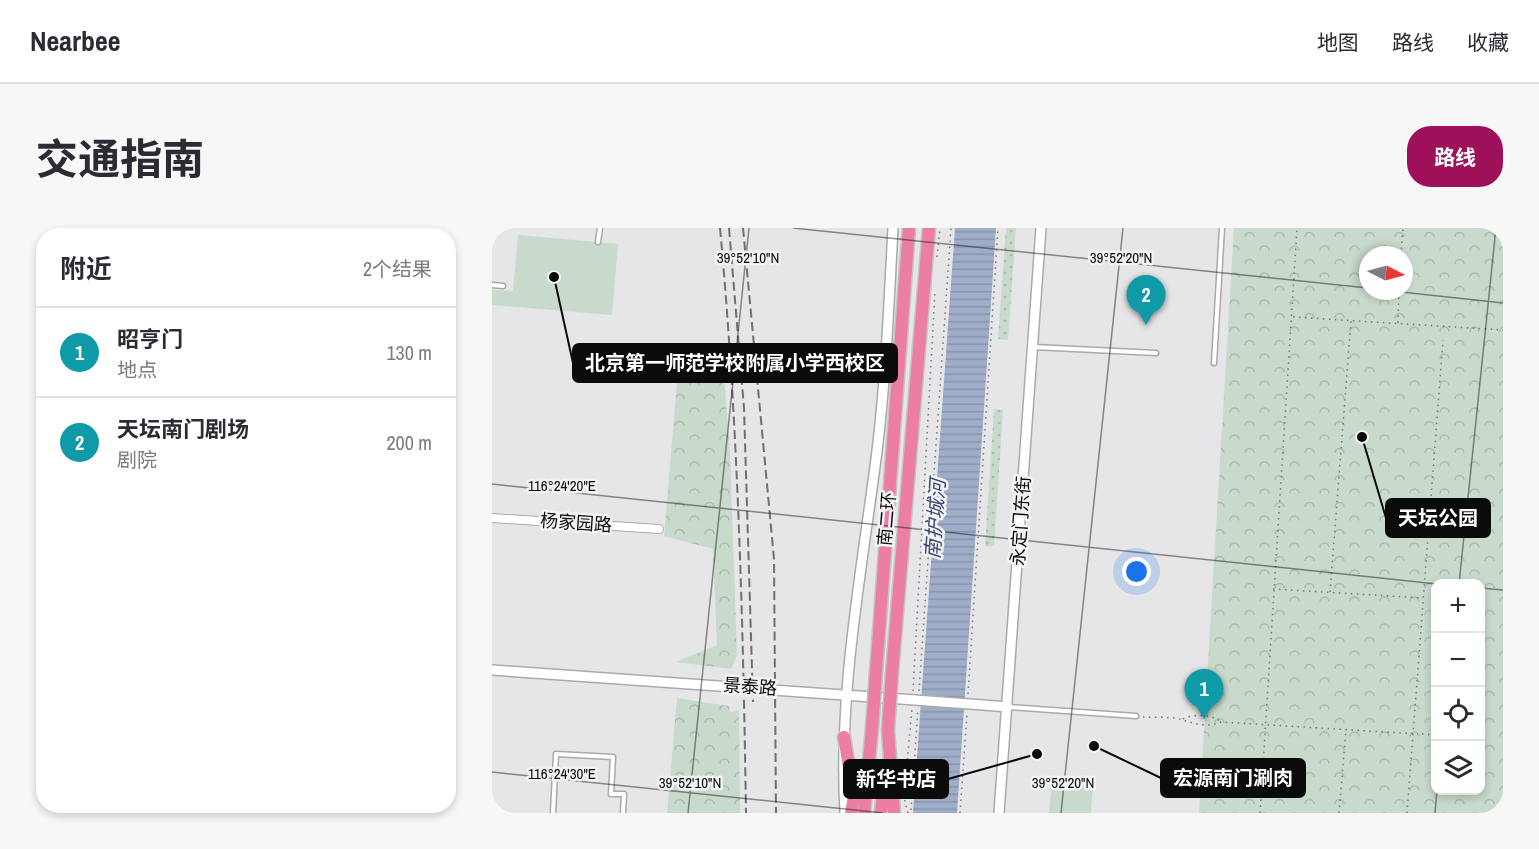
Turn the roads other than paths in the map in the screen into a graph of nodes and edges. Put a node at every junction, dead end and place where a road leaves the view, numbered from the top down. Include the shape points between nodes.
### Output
1 (600, 228) edge
2 (893, 228) edge
3 (909, 228) edge
4 (929, 228) edge
5 (1041, 228) edge
6 (1222, 228) edge
7 (598, 242) dead end
8 (492, 285) edge
9 (503, 286) dead end
10 (1033, 347) junction
11 (1156, 352) dead end
12 (1214, 363) dead end
13 (492, 518) edge
14 (659, 529) dead end
15 (492, 670) edge
16 (848, 694) junction
17 (1008, 707) junction
18 (1136, 717) road end
19 (888, 730) junction
20 (844, 736) junction
21 (553, 813) edge
22 (623, 813) edge
23 (845, 813) edge
24 (851, 813) edge
25 (864, 813) edge
26 (881, 813) edge
27 (894, 813) edge
28 (999, 813) edge

1 - 7 lane
2 - 16 street via 884,383
3 - 25 highway, 南二环, bridge
4 - 19 highway, 南二环, bridge
5 - 10 street, 永定门东街
6 - 12 lane
8 - 9 lane
10 - 11 lane
10 - 17 street, 永定门东街
13 - 14 street, 杨家园路
15 - 16 street, 景泰路
16 - 17 street, 景泰路, bridge
16 - 20 street
17 - 18 lane
17 - 28 street, 永定门东街
19 - 26 highway, 南二环
19 - 27 highway
20 - 23 street
20 - 24 highway via 854,797
21 - 22 lane via 556,754 613,757 610,794 624,795

